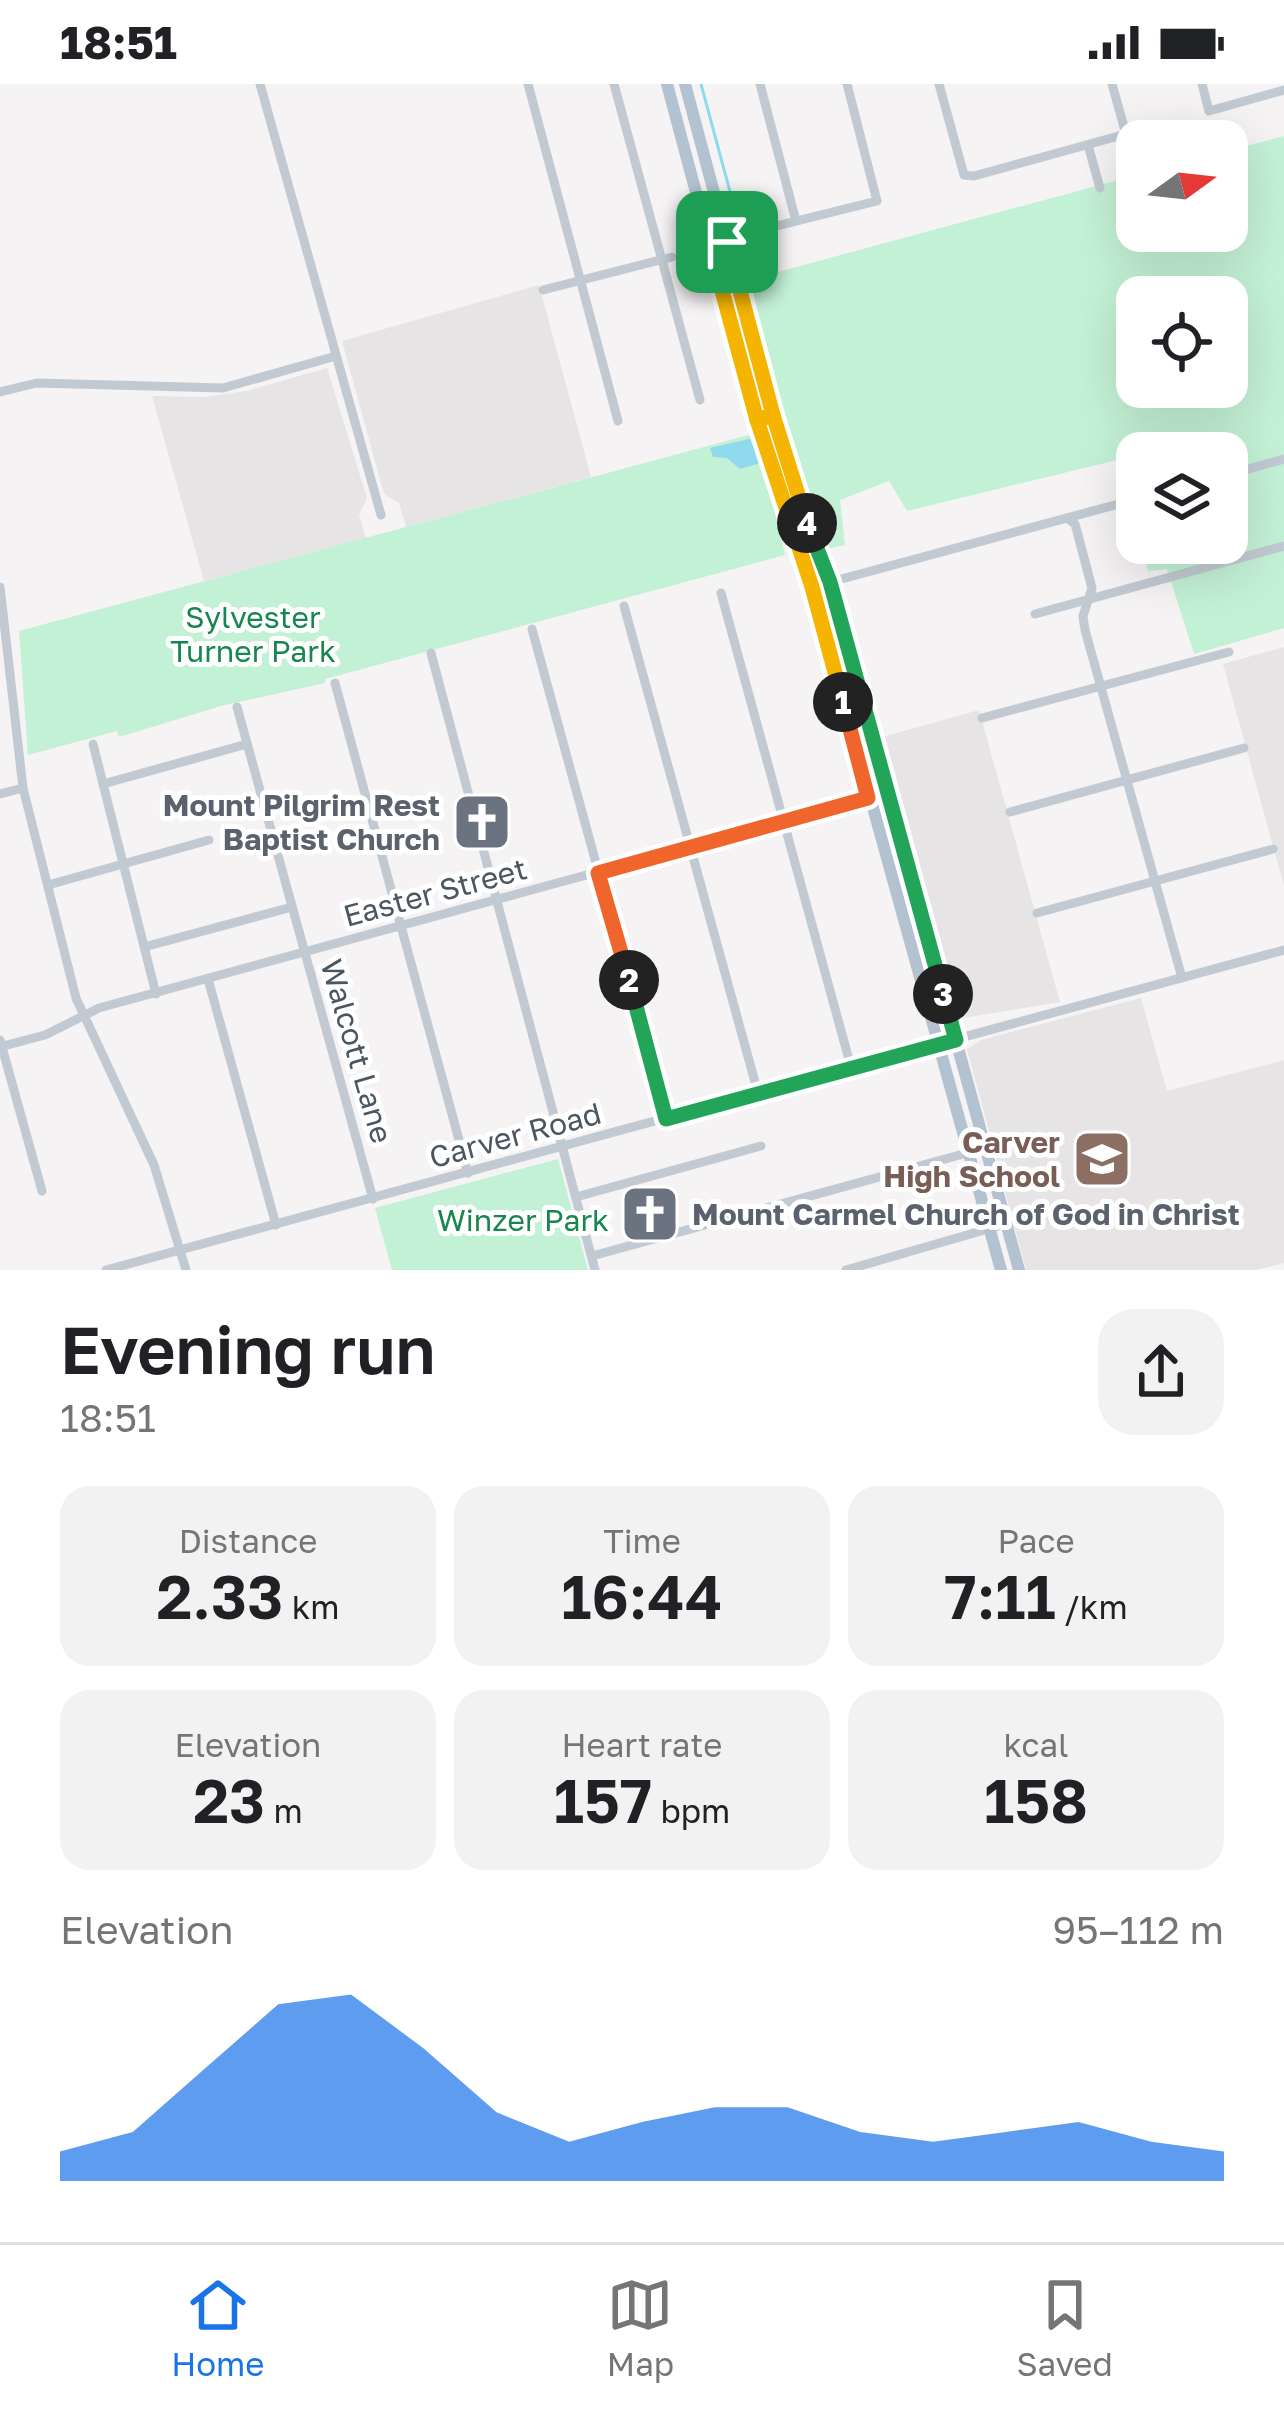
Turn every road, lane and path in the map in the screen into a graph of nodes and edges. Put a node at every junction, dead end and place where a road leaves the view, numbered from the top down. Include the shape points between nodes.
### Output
1 (260, 84) edge
2 (528, 84) edge
3 (614, 84) edge
4 (667, 84) edge
5 (685, 84) edge
6 (760, 84) edge
7 (847, 84) edge
8 (939, 84) edge
9 (1112, 84) edge
10 (1202, 84) edge
11 (1284, 90) edge
12 (1088, 145) junction
13 (1100, 188) dead end
14 (796, 221) junction
15 (755, 232) dead end
16 (727, 242) junction
17 (710, 246) junction
18 (666, 258) junction
19 (579, 282) junction
20 (543, 290) dead end
21 (336, 356) junction
22 (0, 392) edge
23 (700, 400) dead end
24 (773, 415) junction
25 (757, 420) junction
26 (618, 421) dead end
27 (1284, 459) edge
28 (1248, 469) edge
29 (1116, 505) edge
30 (381, 515) dead end
31 (1067, 518) junction
32 (1284, 547) edge
33 (830, 582) junction
34 (0, 587) edge
35 (812, 587) junction
36 (721, 593) dead end
37 (1088, 599) junction
38 (624, 607) dead end
39 (1035, 614) dead end
40 (532, 629) dead end
41 (1228, 652) dead end
42 (430, 653) dead end
43 (5, 667) edge
44 (335, 683) dead end
45 (1102, 688) junction
46 (237, 707) dead end
47 (982, 718) dead end
48 (247, 743) junction
49 (94, 744) dead end
50 (1244, 748) dead end
51 (1126, 779) junction
52 (104, 784) junction
53 (23, 788) junction
54 (887, 793) junction
55 (0, 794) edge
56 (868, 798) junction
57 (1010, 812) dead end
58 (783, 822) junction
59 (209, 841) dead end
60 (691, 846) junction
61 (1273, 850) dead end
62 (123, 864) junction
63 (598, 873) junction
64 (1154, 882) junction
65 (48, 885) junction
66 (498, 900) junction
67 (292, 908) junction
68 (920, 913) junction
69 (1037, 914) dead end
70 (902, 918) junction
71 (401, 928) junction
72 (144, 947) junction
73 (1284, 950) edge
74 (305, 952) junction
75 (1182, 978) junction
76 (208, 980) junction
77 (156, 994) junction
78 (82, 1015) junction
79 (956, 1040) junction
80 (937, 1044) junction
81 (1, 1045) edge
82 (851, 1067) junction
83 (758, 1093) junction
84 (666, 1119) junction
85 (563, 1146) junction
86 (761, 1146) dead end
87 (985, 1148) junction
88 (968, 1153) junction
89 (468, 1172) junction
90 (42, 1191) dead end
91 (576, 1197) junction
92 (374, 1199) junction
93 (1005, 1224) junction
94 (276, 1225) junction
95 (989, 1230) junction
96 (181, 1250) junction
97 (592, 1256) junction
98 (106, 1270) edge
99 (186, 1270) edge
100 (596, 1270) edge
101 (846, 1270) edge
102 (1001, 1270) edge
103 (1019, 1270) edge

1 - 21 street
2 - 19 street
3 - 18 street
4 - 17 main road
5 - 16 main road
6 - 14 street
7 - 14 street via 878,201
8 - 12 street via 964,176
9 - 12 street via 1126,134
10 - 11 street via 1209,111
12 - 13 street
14 - 15 street
16 - 17 main road
16 - 24 main road
17 - 25 main road
18 - 19 street
18 - 23 street
19 - 20 street
19 - 26 street
21 - 22 street via 223,388 37,383
21 - 30 street
24 - 25 main road
24 - 33 main road
25 - 35 main road
27 - 28 street
29 - 31 street
31 - 33 street
31 - 37 street via 1092,588
32 - 37 street
33 - 35 street
33 - 54 main road
34 - 43 street
35 - 56 main road
36 - 58 street
37 - 39 street
37 - 45 street via 1083,616
38 - 60 street
40 - 63 street
41 - 45 street
42 - 66 street
43 - 53 street
44 - 71 street
45 - 47 street
45 - 51 street
46 - 48 street, Walcott Lane
48 - 52 street
48 - 67 street, Walcott Lane
49 - 52 street
50 - 51 street
51 - 57 street
51 - 64 street
52 - 62 street
53 - 55 street
53 - 65 street
54 - 56 street, Easter Street
54 - 68 main road
56 - 58 street, Easter Street
56 - 70 main road
58 - 60 street, Easter Street
58 - 82 street
59 - 62 street
60 - 63 street, Easter Street
60 - 83 street
61 - 64 street
62 - 65 street
62 - 72 street
63 - 66 street, Easter Street
63 - 84 street
64 - 69 street
64 - 75 street
65 - 78 street
66 - 71 street, Easter Street
66 - 85 street
67 - 72 street
67 - 74 street, Walcott Lane
68 - 70 main road
68 - 79 main road
70 - 80 main road
71 - 74 street, Easter Street
71 - 89 street
72 - 77 street
73 - 75 street, Carver Road
74 - 76 street, Easter Street
74 - 92 street, Walcott Lane
75 - 79 street, Carver Road
76 - 77 street, Easter Street
76 - 94 street
77 - 78 street, Easter Street
78 - 81 street, Easter Street
78 - 96 street via 154,1165
79 - 80 street, Carver Road
79 - 87 main road
80 - 82 street, Carver Road
80 - 88 main road
81 - 90 street
82 - 83 street, Carver Road
83 - 84 street, Carver Road
84 - 85 street, Carver Road
85 - 89 street, Carver Road
85 - 91 street
86 - 91 street
87 - 88 street
87 - 93 main road
88 - 95 main road
88 - 97 street
89 - 92 street, Carver Road
91 - 97 street
92 - 94 street, Carver Road
93 - 95 street
93 - 103 main road
94 - 96 street, Carver Road
95 - 101 street
95 - 102 main road
96 - 98 street, Carver Road
96 - 99 street
97 - 100 street

